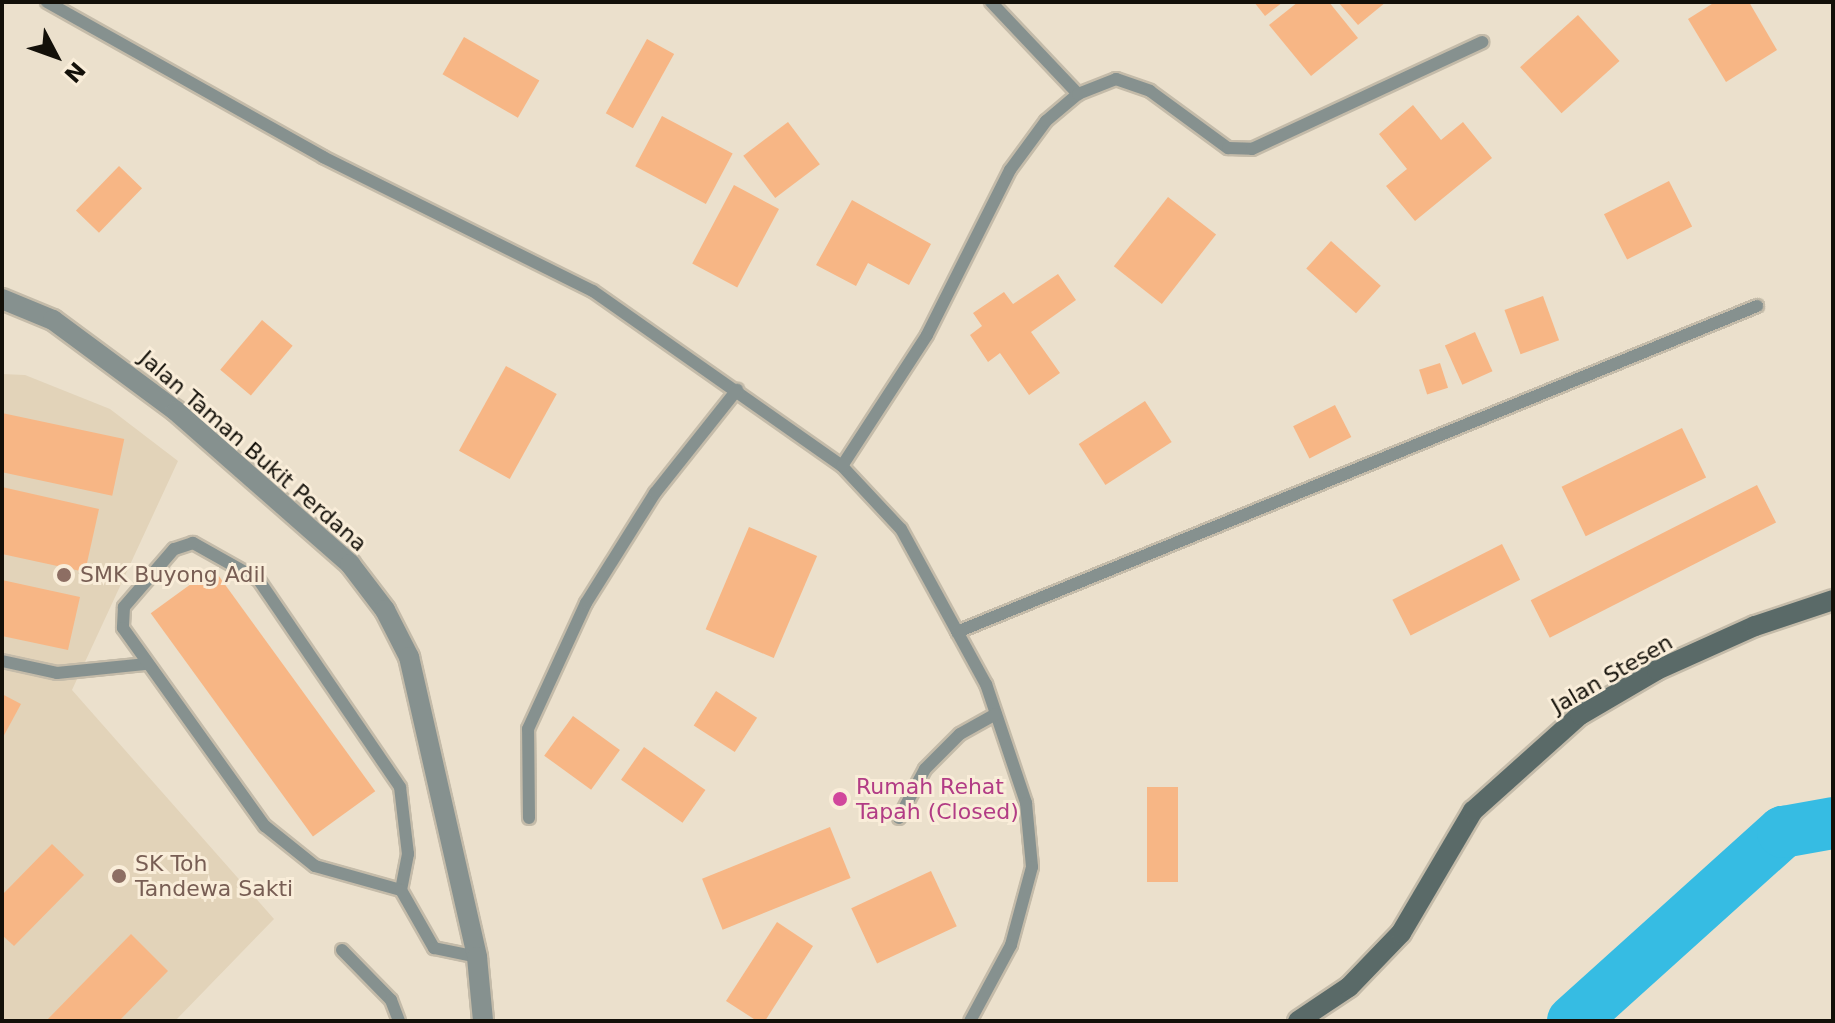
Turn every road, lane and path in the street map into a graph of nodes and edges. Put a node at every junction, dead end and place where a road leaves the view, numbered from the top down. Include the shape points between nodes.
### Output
1 (47, 2) edge
2 (991, 2) edge
3 (1482, 42) dead end
4 (1078, 94) junction
5 (2, 299) edge
6 (1757, 306) dead end
7 (737, 390) junction
8 (842, 466) junction
9 (1833, 600) edge
10 (957, 632) junction
11 (2, 661) edge
12 (145, 664) junction
13 (996, 714) junction
14 (529, 818) dead end
15 (899, 818) dead end
16 (401, 890) junction
17 (342, 950) dead end
18 (477, 957) junction
19 (399, 1021) edge
20 (483, 1021) edge
21 (970, 1021) edge
22 (1298, 1021) edge

1 - 7 lane via 323,157 593,291
2 - 4 lane
3 - 4 lane via 1252,149 1228,148 1150,91 1116,79
4 - 8 lane via 1046,121 1010,170 927,335
5 - 18 street, Jalan Taman Bukit Perdana via 53,320 176,411 350,564 385,610 409,657
6 - 10 lane
7 - 8 lane
7 - 14 lane via 655,493 586,603 528,729
8 - 10 lane via 901,529
9 - 22 main road, Jalan Stesen via 1755,626 1657,670 1549,739 1473,811 1401,933 1349,987
10 - 13 lane
11 - 12 lane via 57,673
12 - 16 lane via 265,826 315,866
12 - 16 lane via 123,628 124,607 174,549 193,543 259,580 400,787 408,854
13 - 15 lane via 960,734 925,769
13 - 21 lane via 1026,803 1032,867 1011,945
16 - 18 lane via 434,948
17 - 19 lane via 391,1000
18 - 20 street, Jalan Taman Bukit Perdana

